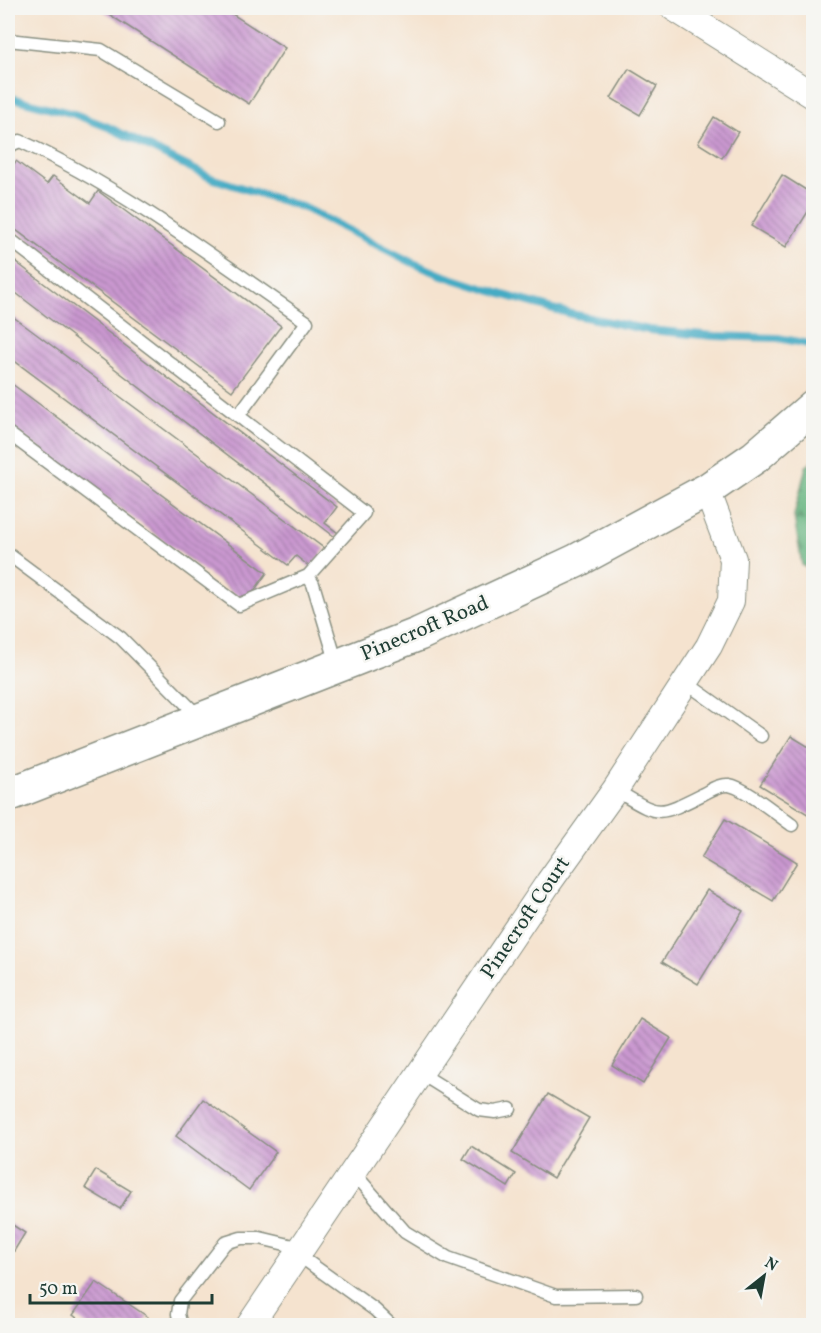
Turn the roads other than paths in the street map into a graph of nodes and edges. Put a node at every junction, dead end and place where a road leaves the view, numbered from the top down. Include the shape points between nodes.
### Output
1 (674, 8) edge
2 (8, 40) edge
3 (813, 96) edge
4 (219, 121) dead end
5 (8, 146) edge
6 (8, 238) edge
7 (813, 406) edge
8 (238, 416) junction
9 (8, 433) edge
10 (707, 490) junction
11 (8, 554) edge
12 (308, 576) junction
13 (338, 666) junction
14 (686, 682) junction
15 (201, 719) junction
16 (761, 736) dead end
17 (615, 790) junction
18 (8, 795) edge
19 (792, 825) dead end
20 (420, 1073) junction
21 (510, 1109) dead end
22 (353, 1172) junction
23 (300, 1251) junction
24 (636, 1295) dead end
25 (181, 1326) edge
26 (249, 1326) edge
27 (392, 1326) edge

1 - 3 street
2 - 4 lane via 101,50
5 - 8 lane via 20,141 61,160 162,221 307,322
6 - 8 lane
7 - 10 street, Pinecroft Road via 755,457
8 - 12 lane via 364,513
9 - 12 lane via 239,605
10 - 13 street, Pinecroft Road via 576,561 419,634
10 - 14 street, Pinecroft Court via 733,559 731,601
11 - 15 lane via 121,638
12 - 13 lane
13 - 15 street, Pinecroft Road
14 - 16 lane
14 - 17 street, Pinecroft Court
15 - 18 street, Pinecroft Road
17 - 19 lane via 650,810 664,812 718,786 729,785
17 - 20 street, Pinecroft Court
20 - 21 lane via 479,1110
20 - 22 street, Pinecroft Court
22 - 23 street, Pinecroft Court
22 - 24 lane via 405,1232 448,1258 555,1296
23 - 25 lane via 260,1238 225,1243 180,1301
23 - 26 street, Pinecroft Court
23 - 27 lane

